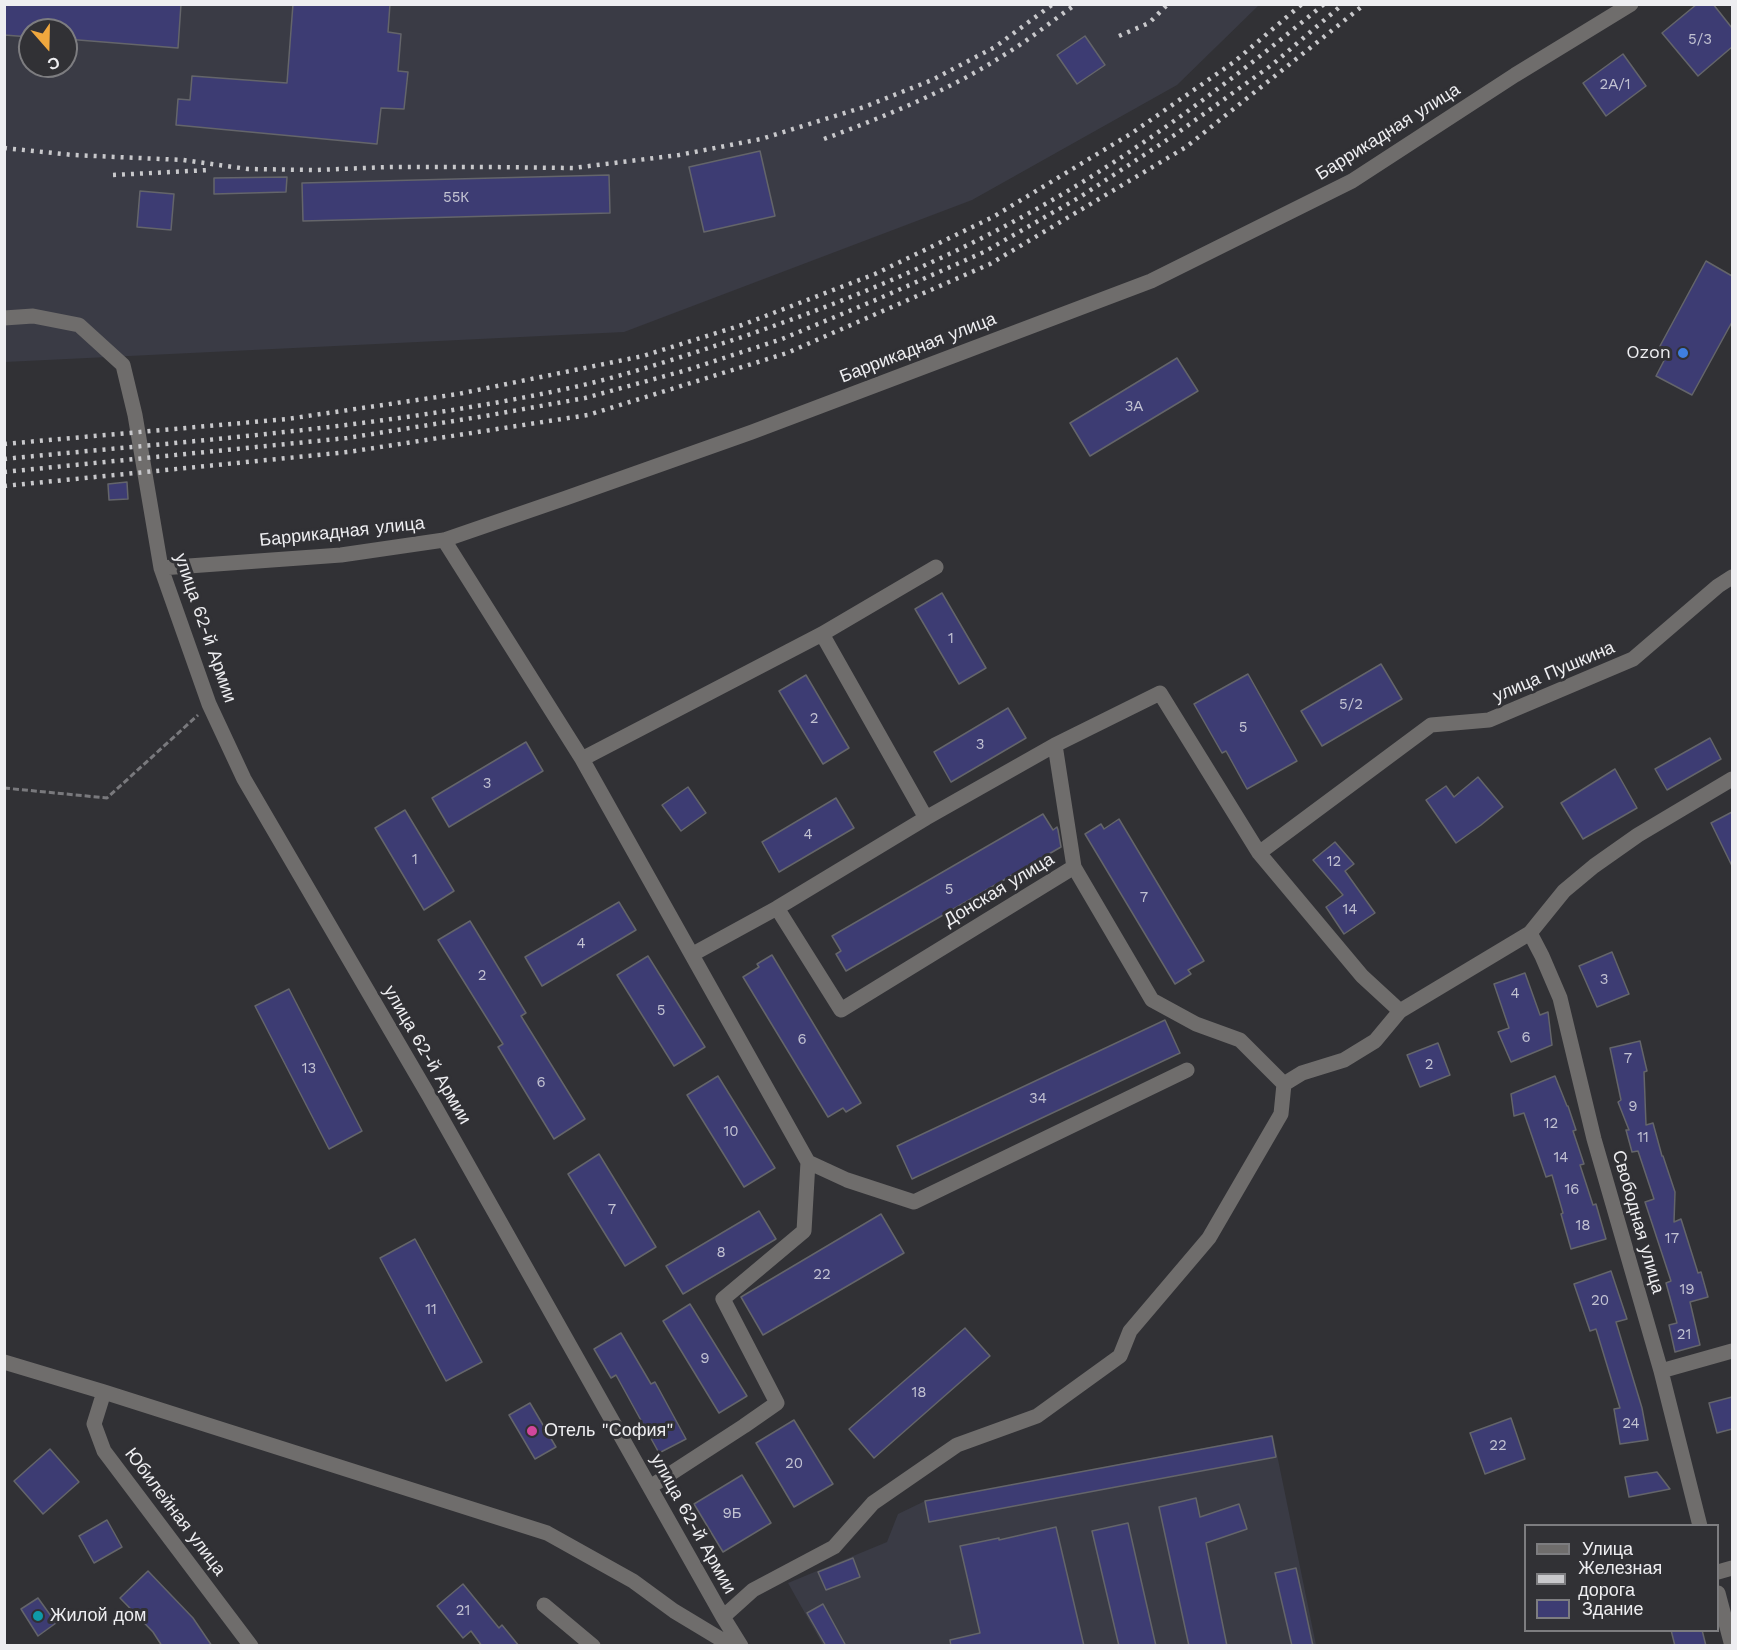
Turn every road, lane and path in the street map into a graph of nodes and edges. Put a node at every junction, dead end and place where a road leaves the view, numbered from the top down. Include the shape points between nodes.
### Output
1 (1631, 4) edge
2 (4, 318) edge
3 (444, 540) junction
4 (936, 567) dead end
5 (161, 568) junction
6 (1732, 578) edge
7 (822, 634) junction
8 (209, 704) junction
9 (1056, 745) junction
10 (582, 759) junction
11 (1732, 779) edge
12 (4, 788) edge
13 (926, 818) junction
14 (1259, 853) junction
15 (1074, 867) junction
16 (777, 908) junction
17 (1530, 933) junction
18 (693, 954) junction
19 (1400, 1011) junction
20 (1187, 1070) dead end
21 (1284, 1084) junction
22 (808, 1162) junction
23 (1732, 1351) edge
24 (4, 1362) edge
25 (1661, 1371) junction
26 (104, 1392) junction
27 (650, 1487) junction
28 (1699, 1524) edge
29 (1719, 1597) edge
30 (544, 1605) dead end
31 (723, 1617) junction
32 (251, 1646) edge
33 (593, 1646) edge
34 (732, 1646) edge
35 (741, 1646) edge
36 (1732, 1646) edge

1 - 3 street, Баррикадная улица via 1352,181 1151,281 752,432
2 - 5 street, улица 62-й Армии via 33,316 79,325 123,365
3 - 5 street, Баррикадная улица via 341,555
3 - 10 street
4 - 7 street
5 - 8 street, улица 62-й Армии
6 - 14 street, улица Пушкина via 1634,659 1489,720 1431,725
7 - 10 street
7 - 13 street
8 - 12 path via 106,798
8 - 27 street, улица 62-й Армии via 244,779
9 - 13 street
9 - 14 street via 1160,693
9 - 15 street
10 - 18 street
11 - 17 street via 1594,866 1564,891
13 - 16 street
14 - 19 street via 1362,976
15 - 16 street, Донская улица via 841,1010
15 - 21 street, Донская улица via 1152,1000 1196,1024 1240,1040
16 - 18 street
17 - 19 street
17 - 25 street, Свободная улица via 1560,998 1594,1139
18 - 22 street
19 - 21 street via 1375,1041 1344,1060 1302,1072
20 - 22 street via 914,1202 847,1180
21 - 31 street via 1281,1114 1209,1238 1130,1331 1120,1356 1037,1416 957,1445 873,1503 834,1547 753,1590
22 - 27 street via 804,1231 723,1299 777,1403
23 - 25 street
24 - 26 street
25 - 28 street, Свободная улица
26 - 32 street, Юбилейная улица via 94,1424 104,1451
26 - 34 street via 547,1533 633,1581
27 - 31 street, улица 62-й Армии
29 - 36 street
30 - 33 street
31 - 35 street, улица 62-й Армии

